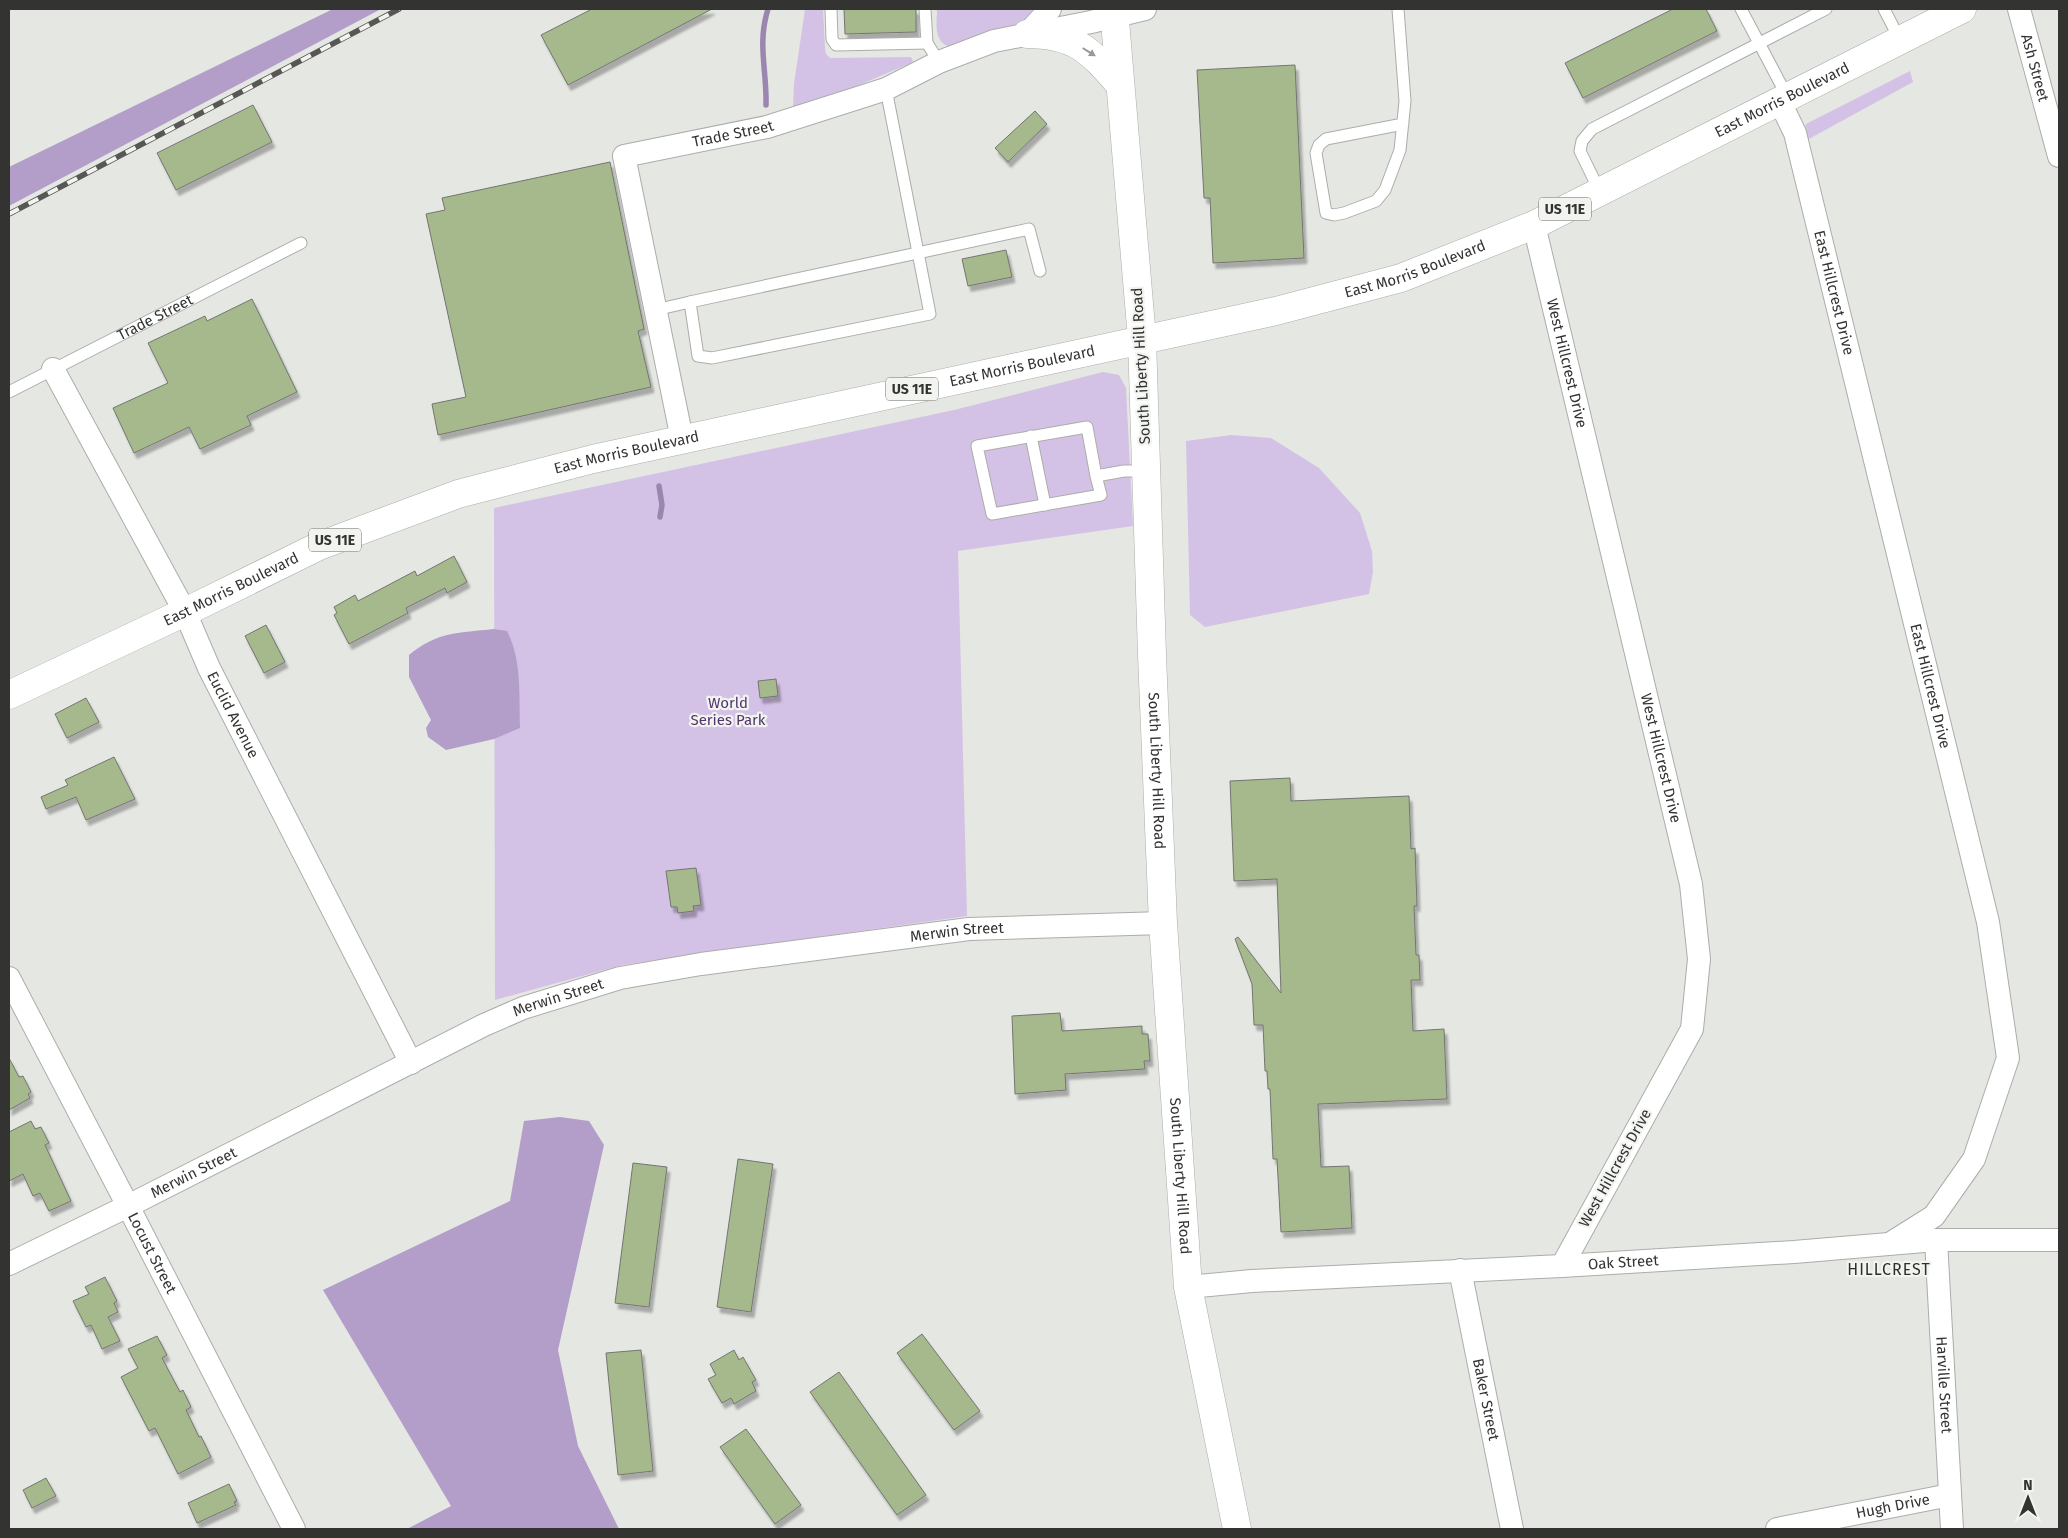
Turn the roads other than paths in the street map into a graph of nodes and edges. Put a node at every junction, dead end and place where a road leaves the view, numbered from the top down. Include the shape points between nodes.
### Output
1 (832, 9) edge
2 (925, 9) edge
3 (1050, 9) edge
4 (1145, 9) edge
5 (1398, 9) edge
6 (1741, 9) edge
7 (1826, 9) edge
8 (1884, 9) edge
9 (1962, 9) edge
10 (2019, 9) edge
11 (1114, 13) edge
12 (1027, 34) junction
13 (1900, 40) junction
14 (927, 43) junction
15 (1759, 44) junction
16 (939, 62) junction
17 (1120, 85) junction
18 (886, 89) junction
19 (1783, 98) junction
20 (1403, 124) junction
21 (2059, 156) edge
22 (1600, 192) junction
23 (1534, 226) junction
24 (301, 242) dead end
25 (918, 253) junction
26 (1040, 271) dead end
27 (690, 302) junction
28 (656, 310) junction
29 (1142, 339) junction
30 (53, 369) junction
31 (9, 392) edge
32 (1031, 436) junction
33 (682, 439) junction
34 (1146, 471) junction
35 (1096, 476) junction
36 (1045, 505) junction
37 (185, 612) junction
38 (9, 695) edge
39 (1163, 923) junction
40 (9, 978) edge
41 (410, 1063) junction
42 (128, 1206) junction
43 (1936, 1240) junction
44 (2059, 1240) edge
45 (1891, 1243) junction
46 (9, 1264) edge
47 (1562, 1266) junction
48 (1460, 1270) junction
49 (1188, 1287) junction
50 (1950, 1495) junction
51 (294, 1529) edge
52 (1237, 1529) edge
53 (1512, 1529) edge
54 (1777, 1529) edge
55 (1952, 1529) edge

1 - 14 lane via 832,39 836,45
2 - 14 lane
3 - 12 street
4 - 11 street, Trade Street
5 - 20 lane via 1405,101
6 - 15 lane
7 - 15 lane
8 - 13 lane
9 - 13 main road, East Morris Boulevard / US 11E
10 - 21 street, Ash Street
11 - 12 street, Trade Street
11 - 17 main road, South Liberty Hill Road
12 - 16 street, Trade Street via 994,41
12 -> 17 main road via 1048,34 1068,40 1096,57
13 - 19 main road, East Morris Boulevard / US 11E
14 - 16 lane
15 - 19 lane
15 - 22 lane via 1592,129 1582,141 1580,151
16 - 18 street, Trade Street
17 - 29 main road, South Liberty Hill Road
18 - 25 lane
18 - 28 street, Trade Street via 767,128 624,156
19 - 22 main road, East Morris Boulevard / US 11E
19 - 45 street, East Hillcrest Drive via 1795,133 1988,922 2008,1058 1974,1159 1934,1216
20 - 20 lane via 1400,150 1385,190 1376,201 1344,214 1326,213 1316,153 1318,145 1326,139
22 - 23 main road, East Morris Boulevard / US 11E
23 - 29 main road, East Morris Boulevard / US 11E via 1401,278 1276,311
23 - 47 street, West Hillcrest Drive via 1690,884 1699,959 1692,1028
24 - 30 lane, Trade Street
25 - 26 lane via 1029,229
25 - 27 lane
25 - 27 lane via 930,314 712,358 698,356
27 - 28 lane
28 - 33 street, Trade Street
29 - 33 main road, East Morris Boulevard / US 11E
29 - 34 main road, South Liberty Hill Road
30 - 31 lane, Trade Street
30 - 37 street, Euclid Avenue
32 - 35 lane via 1087,426
32 - 36 lane
32 - 36 lane via 977,446 992,514
33 - 37 main road, East Morris Boulevard / US 11E via 458,494 319,546
34 - 35 lane
34 - 39 main road, South Liberty Hill Road
35 - 36 lane via 1100,496
37 - 38 main road, East Morris Boulevard / US 11E
37 - 41 street, Euclid Avenue via 209,668
39 - 41 street, Merwin Street via 968,929 729,960 620,978 523,1008
39 - 49 main road, South Liberty Hill Road
40 - 42 street, Locust Street
41 - 42 street, Merwin Street
42 - 46 street, Merwin Street
42 - 51 street, Locust Street
43 - 44 street, Oak Street
43 - 45 street, Oak Street
43 - 50 street, Harville Street
45 - 47 street, Oak Street
47 - 48 street, Oak Street
48 - 49 street, Oak Street via 1252,1280
48 - 53 street, Baker Street
49 - 52 main road, South Liberty Hill Road
50 - 54 street, Hugh Drive
50 - 55 street, Harville Street

